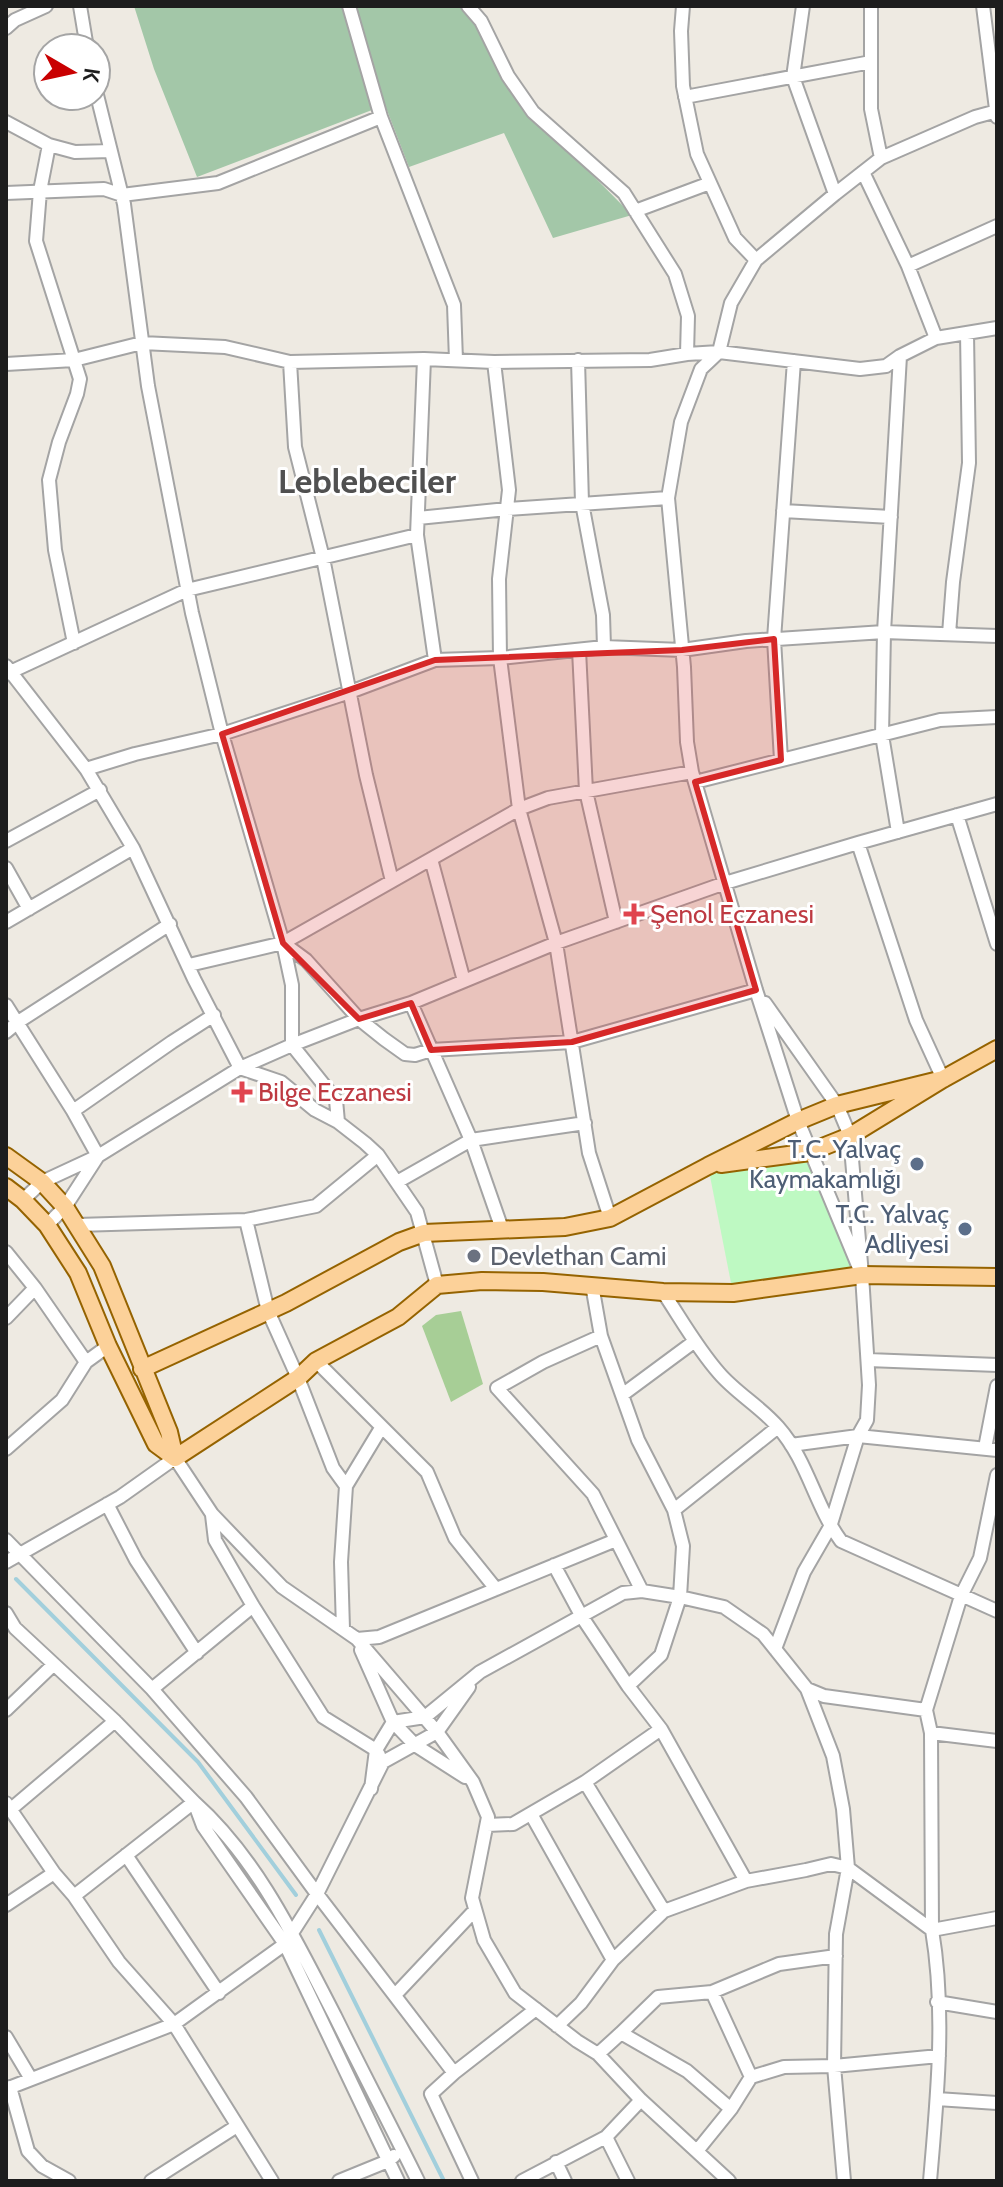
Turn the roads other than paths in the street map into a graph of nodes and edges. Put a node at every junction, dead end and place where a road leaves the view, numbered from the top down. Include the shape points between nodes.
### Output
1 (46, 6) edge
2 (80, 6) edge
3 (349, 6) edge
4 (468, 6) edge
5 (683, 6) edge
6 (803, 6) edge
7 (871, 6) edge
8 (983, 6) edge
9 (6, 28) edge
10 (84, 32) edge
11 (871, 62) junction
12 (793, 77) junction
13 (685, 97) junction
14 (101, 112) edge
15 (997, 113) edge
16 (381, 117) junction
17 (6, 122) edge
18 (49, 145) junction
19 (111, 151) junction
20 (881, 158) junction
21 (863, 172) junction
22 (710, 183) junction
23 (40, 191) junction
24 (6, 193) edge
25 (835, 194) junction
26 (122, 195) junction
27 (635, 211) junction
28 (997, 226) edge
29 (756, 260) junction
30 (908, 266) junction
31 (997, 328) edge
32 (967, 333) junction
33 (936, 338) junction
34 (142, 343) junction
35 (719, 352) junction
36 (687, 354) junction
37 (900, 356) junction
38 (424, 359) junction
39 (74, 360) junction
40 (456, 360) junction
41 (578, 360) junction
42 (794, 361) junction
43 (290, 362) junction
44 (494, 362) junction
45 (6, 364) edge
46 (668, 498) junction
47 (582, 503) junction
48 (507, 509) junction
49 (783, 511) junction
50 (891, 517) junction
51 (418, 518) junction
52 (417, 535) junction
53 (323, 558) junction
54 (187, 590) junction
55 (884, 632) junction
56 (949, 634) junction
57 (997, 636) edge
58 (774, 639) junction
59 (74, 643) junction
60 (604, 647) junction
61 (579, 650) junction
62 (682, 650) junction
63 (500, 658) junction
64 (435, 660) junction
65 (8, 670) edge
66 (350, 692) junction
67 (997, 717) edge
68 (222, 734) junction
69 (882, 735) junction
70 (781, 760) junction
71 (86, 769) junction
72 (694, 777) junction
73 (100, 790) junction
74 (586, 791) junction
75 (997, 804) edge
76 (519, 809) junction
77 (957, 815) junction
78 (898, 832) junction
79 (6, 841) edge
80 (858, 843) junction
81 (133, 848) junction
82 (431, 859) junction
83 (6, 868) edge
84 (392, 881) junction
85 (725, 883) junction
86 (29, 909) junction
87 (6, 922) edge
88 (616, 922) junction
89 (170, 924) junction
90 (283, 943) junction
91 (556, 943) junction
92 (997, 944) edge
93 (189, 965) junction
94 (464, 981) junction
95 (756, 990) junction
96 (411, 1003) junction
97 (6, 1005) edge
98 (214, 1015) junction
99 (359, 1019) junction
100 (18, 1022) junction
101 (6, 1032) edge
102 (572, 1042) junction
103 (292, 1045) junction
104 (997, 1049) edge
105 (431, 1050) junction
106 (240, 1068) junction
107 (943, 1079) junction
108 (837, 1105) junction
109 (73, 1111) junction
110 (798, 1121) junction
111 (338, 1122) junction
112 (585, 1123) junction
113 (850, 1136) junction
114 (471, 1140) junction
115 (810, 1152) junction
116 (378, 1155) junction
117 (6, 1156) edge
118 (98, 1156) junction
119 (708, 1166) junction
120 (42, 1182) junction
121 (397, 1182) junction
122 (6, 1187) edge
123 (23, 1200) junction
124 (65, 1207) junction
125 (610, 1218) junction
126 (246, 1220) junction
127 (47, 1225) junction
128 (77, 1225) junction
129 (502, 1229) junction
130 (424, 1233) junction
131 (7, 1256) edge
132 (862, 1275) junction
133 (997, 1277) edge
134 (437, 1285) junction
135 (592, 1285) junction
136 (35, 1288) junction
137 (663, 1292) junction
138 (268, 1311) junction
139 (6, 1318) edge
140 (601, 1336) junction
141 (695, 1341) junction
142 (108, 1346) junction
143 (868, 1360) junction
144 (316, 1361) junction
145 (86, 1362) junction
146 (997, 1365) edge
147 (142, 1369) junction
148 (298, 1378) junction
149 (997, 1386) edge
150 (622, 1395) junction
151 (778, 1427) junction
152 (381, 1428) junction
153 (858, 1436) junction
154 (791, 1445) junction
155 (6, 1449) edge
156 (991, 1449) edge
157 (175, 1458) junction
158 (997, 1475) edge
159 (346, 1486) junction
160 (107, 1504) junction
161 (674, 1510) junction
162 (212, 1514) junction
163 (830, 1527) junction
164 (6, 1540) edge
165 (616, 1540) junction
166 (21, 1553) junction
167 (6, 1562) edge
168 (554, 1565) junction
169 (496, 1589) junction
170 (642, 1591) junction
171 (961, 1596) junction
172 (680, 1597) junction
173 (253, 1606) junction
174 (997, 1611) edge
175 (6, 1613) edge
176 (582, 1617) junction
177 (343, 1629) junction
178 (357, 1639) junction
179 (775, 1649) junction
180 (197, 1653) junction
181 (53, 1665) junction
182 (480, 1672) junction
183 (628, 1686) junction
184 (152, 1689) junction
185 (807, 1689) junction
186 (6, 1710) edge
187 (926, 1710) junction
188 (425, 1717) junction
189 (115, 1721) junction
190 (393, 1722) junction
191 (661, 1729) junction
192 (437, 1732) junction
193 (931, 1733) junction
194 (997, 1741) edge
195 (415, 1745) junction
196 (380, 1756) junction
197 (473, 1782) junction
198 (585, 1782) junction
199 (194, 1802) junction
200 (9, 1806) edge
201 (531, 1814) junction
202 (487, 1825) junction
203 (126, 1855) junction
204 (848, 1868) junction
205 (54, 1873) junction
206 (746, 1881) junction
207 (317, 1894) junction
208 (74, 1896) junction
209 (6, 1905) edge
210 (475, 1910) junction
211 (664, 1911) junction
212 (997, 1918) edge
213 (932, 1930) junction
214 (288, 1940) junction
215 (836, 1956) junction
216 (613, 1960) junction
217 (712, 1992) junction
218 (219, 1993) junction
219 (395, 1995) junction
220 (937, 2002) junction
221 (536, 2009) junction
222 (997, 2012) edge
223 (174, 2024) junction
224 (557, 2026) junction
225 (621, 2033) junction
226 (6, 2037) edge
227 (598, 2054) junction
228 (939, 2056) junction
229 (834, 2066) junction
230 (454, 2073) junction
231 (751, 2077) junction
232 (31, 2079) junction
233 (8, 2088) edge
234 (937, 2099) junction
235 (641, 2100) junction
236 (997, 2103) edge
237 (731, 2109) junction
238 (237, 2126) junction
239 (606, 2137) junction
240 (402, 2150) junction
241 (697, 2151) junction
242 (388, 2161) junction
243 (556, 2162) junction
244 (69, 2181) edge
245 (151, 2181) edge
246 (272, 2181) edge
247 (339, 2181) edge
248 (398, 2181) edge
249 (418, 2181) edge
250 (472, 2181) edge
251 (522, 2181) edge
252 (565, 2181) edge
253 (628, 2181) edge
254 (729, 2181) edge
255 (844, 2181) edge
256 (930, 2181) edge

1 - 9 street
2 - 10 street
3 - 16 street
4 - 27 street via 533,112 624,193
5 - 13 street
6 - 12 street
7 - 11 street
8 - 15 street
11 - 12 street
11 - 20 street via 871,109
12 - 13 street
12 - 25 street
13 - 22 street via 697,154
14 - 19 street
15 - 20 street via 975,117
16 - 26 street via 218,183
16 - 40 street via 454,305
17 - 18 street
18 - 19 street via 75,152
18 - 23 street
19 - 26 street
20 - 21 street
21 - 25 street
21 - 30 street
22 - 27 street
22 - 29 street via 735,238
23 - 24 street
23 - 26 street via 104,189
23 - 39 street via 36,241
25 - 29 street
26 - 34 street
27 - 36 street via 675,274 688,316
28 - 30 street
29 - 35 street via 731,303
30 - 33 street
31 - 32 street
32 - 33 street
32 - 56 street via 969,463
33 - 37 street
34 - 39 street
34 - 43 street via 225,347
34 - 54 street
35 - 36 street
35 - 42 street
35 - 46 street via 701,369 681,422
36 - 41 street
37 - 42 street via 886,366 860,369
37 - 50 street
38 - 40 street
38 - 43 street
38 - 51 street
39 - 45 street
39 - 59 street via 80,379 77,394 49,480 55,550
40 - 44 street
41 - 44 street
41 - 47 street
42 - 49 street
43 - 53 street via 295,447
44 - 48 street
46 - 47 street
46 - 62 street
47 - 48 street
47 - 60 street
48 - 51 street
48 - 63 street via 499,579
49 - 50 street
49 - 58 street
50 - 55 street
51 - 52 street
52 - 53 street
52 - 64 street
53 - 54 street
53 - 66 street
54 - 59 street
54 - 68 street
55 - 56 street
55 - 58 street
55 - 69 street
56 - 57 street
58 - 62 street
58 - 70 street
59 - 65 street
60 - 61 street
60 - 62 street
61 - 63 street
61 - 74 street
62 - 72 street
63 - 64 street
63 - 76 street
64 - 66 street
65 - 71 street
66 - 68 street
66 - 84 street
67 - 69 street via 940,720
68 - 71 street
68 - 90 street
69 - 70 street
69 - 78 street
70 - 72 street
71 - 73 street
72 - 74 street
72 - 85 street
73 - 79 street
73 - 81 street
74 - 76 street
74 - 88 street
75 - 77 street
76 - 82 street
76 - 91 street
77 - 78 street
77 - 92 street
78 - 80 street
80 - 85 street
80 - 107 street via 916,1020
81 - 86 street
81 - 89 street
82 - 84 street
82 - 94 street
83 - 86 street
84 - 90 street
85 - 88 street
85 - 95 street
86 - 87 street
88 - 91 street
89 - 93 street
89 - 100 street
90 - 93 street
90 - 99 street via 306,960
90 - 103 street via 292,985
91 - 94 street
91 - 102 street
93 - 98 street
94 - 96 street
95 - 102 street
95 - 108 street
95 - 110 street
96 - 99 street
96 - 105 street
97 - 100 street
98 - 106 street
98 - 109 street
99 - 103 street
99 - 105 street via 405,1054
100 - 101 street
100 - 109 street
102 - 105 street
102 - 112 street
103 - 106 street
103 - 111 street via 336,1100
104 - 107 main road
105 - 114 street
106 - 111 street via 281,1082
106 - 118 street
107 - 108 main road
107 - 113 main road
108 - 110 main road
108 - 113 street
109 - 118 street
110 - 115 street
110 - 119 main road
111 - 116 street
112 - 114 street
112 - 125 street
113 - 115 main road
113 - 132 street
114 - 121 street
114 - 129 street
115 - 119 main road
115 - 132 street
116 - 121 street
116 - 126 street via 316,1206
117 - 120 main road
118 - 120 street
118 - 124 street
119 - 125 main road
120 - 123 street
120 - 124 main road
121 - 130 street
122 - 123 main road
123 - 127 main road
124 - 127 street
124 - 128 main road
125 - 129 main road via 565,1227
126 - 128 street
126 - 138 street
127 - 142 main road via 78,1273
128 - 147 main road via 102,1266
129 - 130 main road
130 - 134 street
130 - 138 main road
131 - 136 street
132 - 133 main road
132 - 137 main road via 733,1293
132 - 143 street
134 - 135 main road
134 - 144 main road via 398,1317
135 - 137 main road
135 - 140 street
136 - 139 street
136 - 145 street
137 - 141 street
138 - 147 main road
138 - 148 street
140 - 150 street
140 - 165 street via 497,1388 593,1494
141 - 150 street
141 - 151 street via 720,1375
142 - 145 street
142 - 157 main road via 156,1444
143 - 146 street
143 - 153 street via 867,1420
144 - 148 main road
144 - 152 street
145 - 155 street via 62,1400
147 - 157 main road
148 - 157 main road
148 - 159 street via 333,1468
149 - 156 street
150 - 161 street
151 - 154 street
151 - 161 street
152 - 159 street
152 - 169 street via 427,1472 455,1538
153 - 154 street
153 - 156 street
153 - 163 street
154 - 163 street
157 - 160 street
157 - 162 street
158 - 171 street via 980,1558
159 - 177 street
160 - 166 street
160 - 180 street via 136,1560
161 - 172 street via 683,1546
162 - 173 street via 215,1540
162 - 177 street via 282,1587
163 - 171 street via 841,1541
163 - 179 street via 804,1572
164 - 166 street
165 - 168 street
165 - 170 street
166 - 167 street
166 - 184 street
168 - 169 street
168 - 176 street
169 - 178 street via 379,1637
170 - 172 street
170 - 176 street via 623,1593
171 - 174 street
171 - 187 street
172 - 179 street via 724,1607
172 - 183 street via 661,1655
173 - 180 street
173 - 196 street via 323,1717
175 - 181 street
176 - 182 street
176 - 183 street
177 - 178 street
178 - 188 street
178 - 190 street
179 - 185 street
180 - 184 street
181 - 186 street
181 - 189 street
182 - 188 street
182 - 192 street
183 - 191 street
184 - 207 street via 246,1797
185 - 187 street
185 - 204 street via 833,1756
187 - 193 street
188 - 190 street
188 - 192 street
189 - 199 street
189 - 200 street
190 - 195 street
190 - 196 street
191 - 198 street
191 - 206 street
192 - 195 street
192 - 197 street
193 - 194 street
193 - 213 street
195 - 196 street
195 - 197 street
196 - 207 street via 371,1789
197 - 202 street
198 - 201 street
198 - 211 street
199 - 203 street
199 - 214 street via 216,1821 254,1871
200 - 205 street
201 - 202 street via 513,1824
201 - 216 street
202 - 210 street via 472,1898
203 - 208 street
203 - 218 street
204 - 206 street via 831,1864
204 - 213 street
204 - 215 street
205 - 208 street
205 - 209 street
206 - 211 street
207 - 214 street
207 - 219 street
208 - 223 street via 119,1962
210 - 219 street
210 - 221 street via 484,1940 515,1993
211 - 216 street
212 - 213 street
213 - 220 street
214 - 218 street
214 - 240 street
214 - 242 street
215 - 217 street via 779,1964
215 - 229 street
216 - 224 street
217 - 225 street via 658,1997
217 - 231 street
218 - 223 street
219 - 230 street
220 - 222 street
220 - 228 street
221 - 224 street
221 - 230 street
223 - 232 street
223 - 238 street
224 - 227 street
225 - 227 street
225 - 237 street via 687,2071
226 - 232 street
227 - 235 street
228 - 229 street
228 - 234 street
229 - 231 street via 784,2067
229 - 255 street
230 - 250 street via 431,2094
231 - 237 street
232 - 233 street
233 - 244 street via 28,2151
234 - 236 street
234 - 256 street
235 - 239 street
235 - 241 street
237 - 241 street
238 - 245 street
238 - 246 street
239 - 243 street
239 - 253 street
240 - 242 street
240 - 249 street
241 - 254 street
242 - 247 street
242 - 248 street
243 - 251 street
243 - 252 street

